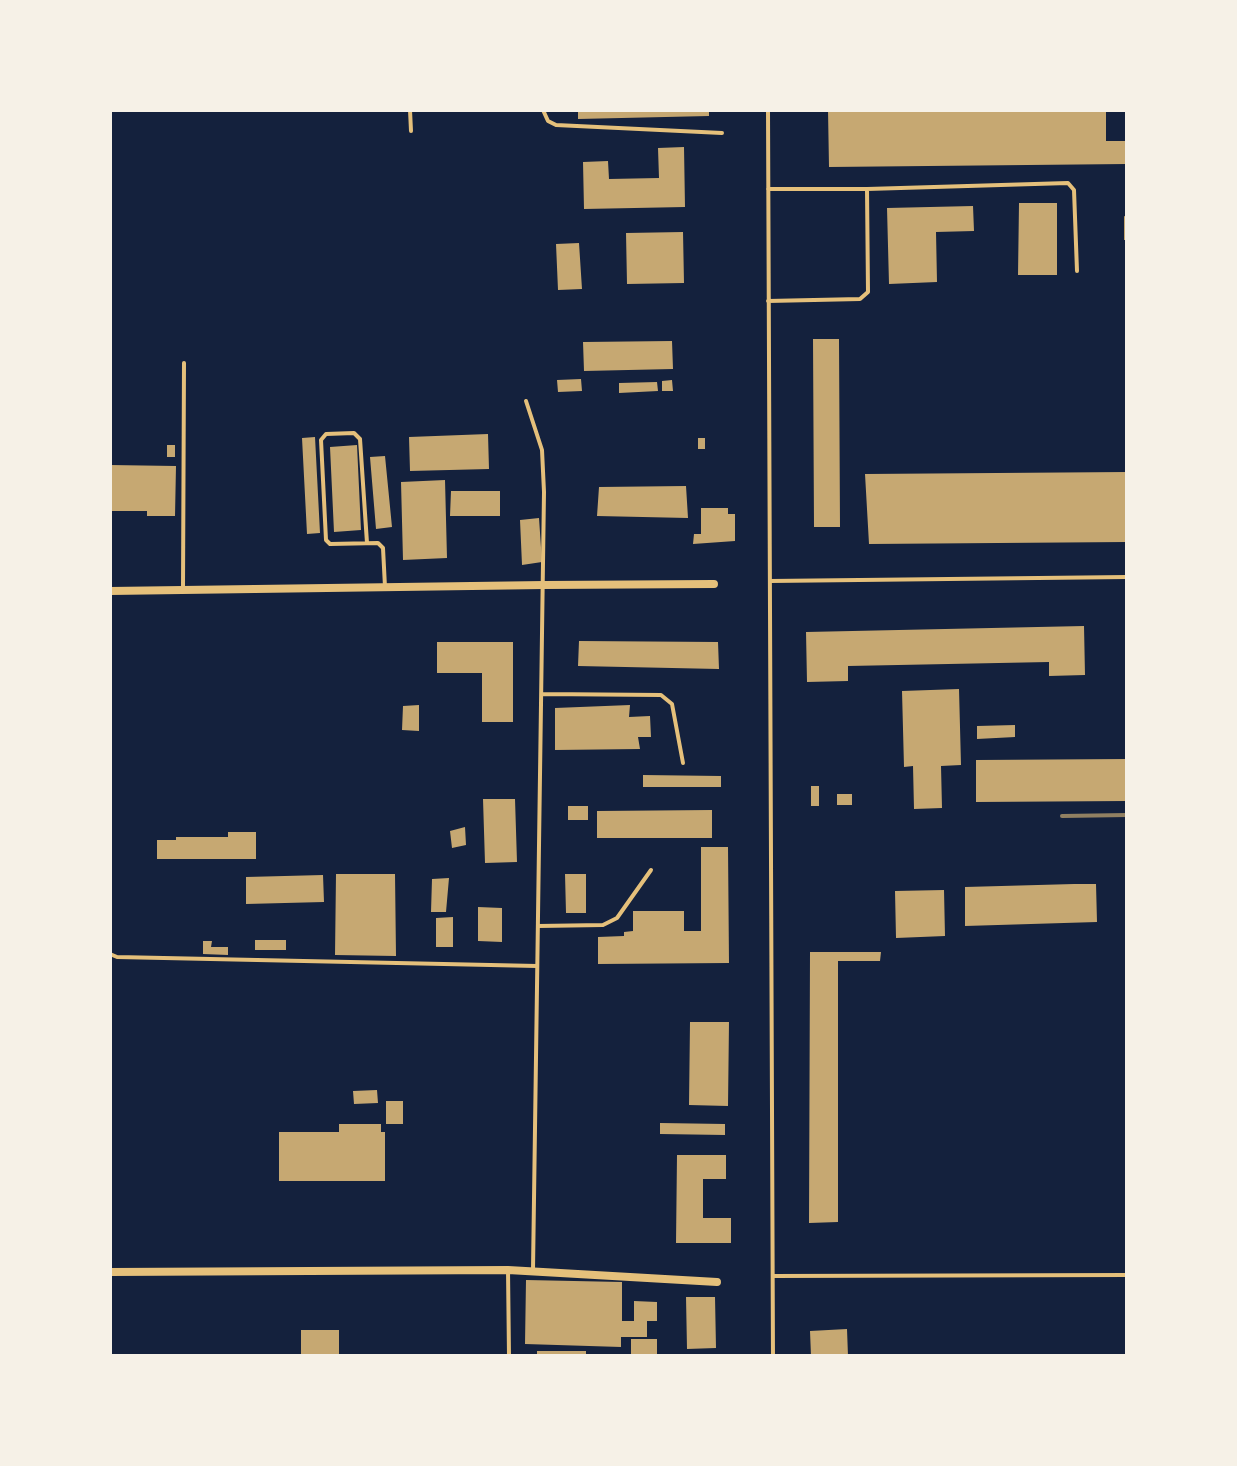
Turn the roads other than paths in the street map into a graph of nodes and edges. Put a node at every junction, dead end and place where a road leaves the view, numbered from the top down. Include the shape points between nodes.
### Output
1 (410, 110) edge
2 (543, 110) edge
3 (768, 110) edge
4 (411, 131) dead end
5 (722, 133) dead end
6 (768, 189) junction
7 (867, 189) junction
8 (1077, 271) dead end
9 (768, 301) junction
10 (184, 363) dead end
11 (526, 401) dead end
12 (367, 543) junction
13 (1127, 577) edge
14 (770, 581) junction
15 (714, 584) dead end
16 (544, 585) junction
17 (385, 587) junction
18 (183, 590) junction
19 (110, 591) edge
20 (542, 694) junction
21 (683, 763) dead end
22 (651, 870) dead end
23 (538, 926) junction
24 (110, 954) edge
25 (537, 966) junction
26 (508, 1270) junction
27 (533, 1271) junction
28 (110, 1272) edge
29 (1127, 1275) edge
30 (773, 1276) junction
31 (717, 1282) dead end
32 (509, 1356) edge
33 (773, 1356) edge

1 - 4 lane
2 - 5 lane via 556,125
3 - 6 lane
6 - 7 lane
6 - 9 lane
7 - 8 lane via 1068,183 1074,190
7 - 9 lane via 868,292 860,299
9 - 14 lane
10 - 18 lane
11 - 16 lane via 542,450
12 - 12 lane via 326,540 321,440 326,434 354,433 360,439
12 - 17 lane via 383,548
13 - 14 lane
14 - 30 lane
15 - 16 street
16 - 17 street
16 - 20 lane
17 - 18 street
18 - 19 street
20 - 21 lane via 661,695 672,704
20 - 23 lane
22 - 23 lane via 611,923
23 - 25 lane
24 - 25 lane
25 - 27 lane
26 - 27 street
26 - 28 street
26 - 32 lane
27 - 31 street
29 - 30 lane
30 - 33 lane

